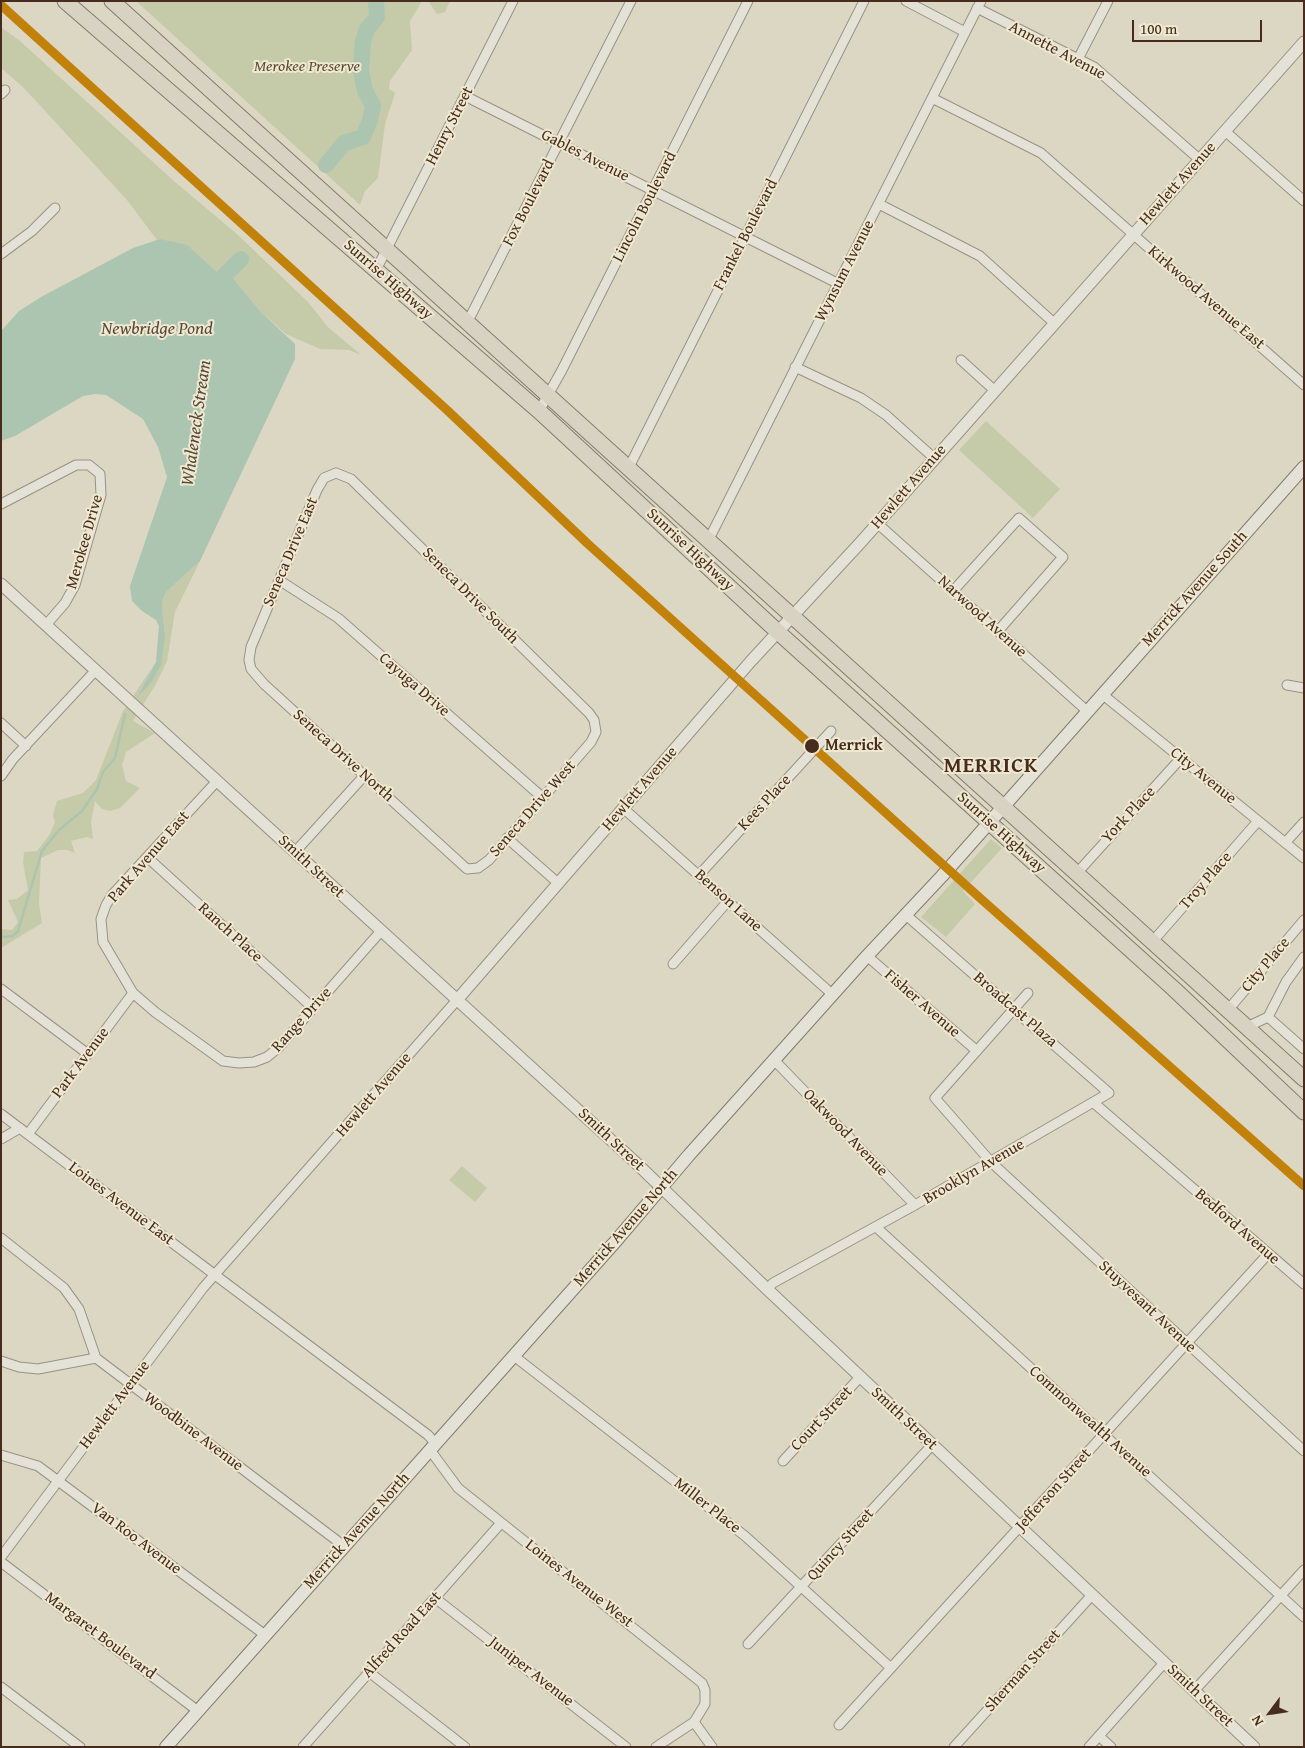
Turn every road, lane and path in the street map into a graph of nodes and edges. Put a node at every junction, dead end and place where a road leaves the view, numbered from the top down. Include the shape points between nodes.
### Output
1 (65, 1) edge
2 (112, 1) edge
3 (513, 1) edge
4 (631, 1) edge
5 (748, 1) edge
6 (864, 1) edge
7 (906, 1) edge
8 (1108, 1) edge
9 (979, 5) edge
10 (965, 32) junction
11 (1304, 42) edge
12 (1078, 60) junction
13 (465, 96) junction
14 (932, 98) junction
15 (1225, 131) junction
16 (559, 143) junction
17 (1200, 159) junction
18 (653, 190) junction
19 (1304, 201) edge
20 (879, 204) junction
21 (55, 208) dead end
22 (1133, 234) junction
23 (746, 237) junction
24 (386, 251) junction
25 (1, 254) edge
26 (376, 270) junction
27 (839, 284) junction
28 (467, 323) junction
29 (1054, 323) junction
30 (960, 360) dead end
31 (795, 367) junction
32 (1304, 385) edge
33 (994, 390) junction
34 (548, 396) junction
35 (539, 411) junction
36 (934, 458) junction
37 (1304, 467) edge
38 (628, 469) junction
39 (344, 474) joint
40 (1, 504) edge
41 (877, 523) junction
42 (708, 541) junction
43 (279, 580) junction
44 (1, 584) edge
45 (953, 591) junction
46 (792, 617) junction
47 (46, 625) junction
48 (998, 631) junction
49 (778, 632) junction
50 (251, 647) joint
51 (96, 670) junction
52 (1287, 685) dead end
53 (1304, 688) edge
54 (1102, 694) junction
55 (1087, 710) junction
56 (594, 720) joint
57 (1, 723) edge
58 (831, 731) dead end
59 (26, 746) junction
60 (1181, 758) junction
61 (1, 776) edge
62 (364, 776) junction
63 (217, 781) junction
64 (542, 797) junction
65 (1004, 806) junction
66 (624, 808) junction
67 (1258, 821) junction
68 (989, 822) junction
69 (1304, 822) edge
70 (507, 838) junction
71 (1285, 843) junction
72 (295, 852) junction
73 (147, 857) junction
74 (454, 857) joint
75 (1304, 858) edge
76 (1076, 873) junction
77 (699, 875) junction
78 (558, 883) junction
79 (728, 901) junction
80 (906, 915) junction
81 (1304, 920) edge
82 (381, 931) junction
83 (1153, 941) junction
84 (867, 956) junction
85 (1304, 957) edge
86 (673, 964) dead end
87 (1, 989) edge
88 (133, 993) junction
89 (1028, 993) dead end
90 (832, 994) junction
91 (457, 1000) junction
92 (313, 1008) junction
93 (1015, 1010) junction
94 (1228, 1010) junction
95 (1268, 1017) junction
96 (1247, 1027) junction
97 (1304, 1049) edge
98 (977, 1051) junction
99 (88, 1054) junction
100 (774, 1060) junction
101 (1304, 1079) edge
102 (1094, 1103) junction
103 (1304, 1112) edge
104 (1, 1114) edge
105 (20, 1128) junction
106 (28, 1134) junction
107 (1, 1139) edge
108 (991, 1162) junction
109 (662, 1188) junction
110 (915, 1205) junction
111 (876, 1227) junction
112 (1, 1238) edge
113 (1268, 1254) junction
114 (214, 1274) junction
115 (1304, 1284) edge
116 (767, 1289) junction
117 (1186, 1344) junction
118 (514, 1356) junction
119 (96, 1358) junction
120 (1, 1361) edge
121 (860, 1377) junction
122 (130, 1385) junction
123 (1103, 1435) junction
124 (932, 1445) junction
125 (433, 1447) junction
126 (1304, 1450) edge
127 (1, 1455) edge
128 (783, 1461) dead end
129 (58, 1481) junction
130 (501, 1523) junction
131 (1020, 1527) junction
132 (344, 1546) junction
133 (1, 1557) edge
134 (1, 1562) edge
135 (1304, 1570) edge
136 (803, 1587) junction
137 (1092, 1595) junction
138 (1280, 1596) junction
139 (435, 1598) junction
140 (1304, 1618) edge
141 (264, 1635) junction
142 (748, 1644) dead end
143 (1164, 1663) junction
144 (891, 1668) junction
145 (369, 1672) junction
146 (1, 1687) edge
147 (1194, 1691) junction
148 (198, 1711) junction
149 (694, 1722) junction
150 (838, 1725) dead end
151 (1099, 1736) junction
152 (80, 1747) edge
153 (166, 1747) edge
154 (303, 1747) edge
155 (465, 1747) edge
156 (626, 1747) edge
157 (656, 1747) edge
158 (712, 1747) edge
159 (954, 1747) edge
160 (1089, 1747) edge
161 (1110, 1747) edge
162 (1254, 1747) edge

1 - 26 highway, Sunrise Highway
2 - 24 highway, Sunrise Highway
3 - 13 street, Henry Street
4 - 16 street, Fox Boulevard
5 - 18 street, Lincoln Boulevard
6 - 23 street, Frankel Boulevard
7 - 10 street
8 - 12 street
9 - 10 street, Wynsum Avenue
9 - 12 street, Annette Avenue
10 - 14 street, Wynsum Avenue
11 - 15 street, Hewlett Avenue
12 - 17 street, Annette Avenue via 1108,77
13 - 16 street, Gables Avenue
13 - 24 street, Henry Street
14 - 20 street, Wynsum Avenue
14 - 22 street, Kirkwood Avenue East via 1041,153
15 - 17 street, Hewlett Avenue
15 - 19 street
16 - 18 street, Gables Avenue
16 - 28 street, Fox Boulevard
17 - 22 street, Hewlett Avenue
18 - 23 street, Gables Avenue
18 - 34 street, Lincoln Boulevard
20 - 27 street, Wynsum Avenue
20 - 29 street via 980,256
21 - 25 street via 32,231
22 - 29 street, Hewlett Avenue
22 - 32 street, Kirkwood Avenue East
23 - 27 street, Gables Avenue
23 - 38 street, Frankel Boulevard
24 - 26 street, Henry Street
24 - 28 highway, Sunrise Highway
26 - 35 highway, Sunrise Highway
27 - 31 street, Wynsum Avenue
28 - 34 highway, Sunrise Highway
29 - 33 street, Hewlett Avenue
30 - 33 street
31 - 36 street via 861,398 886,415
31 - 42 street, Wynsum Avenue
33 - 36 street, Hewlett Avenue
34 - 35 street, Lincoln Boulevard
34 - 38 highway, Sunrise Highway
35 - 49 highway, Sunrise Highway
36 - 41 street, Hewlett Avenue
37 - 54 main road, Merrick Avenue South
38 - 42 highway, Sunrise Highway
39 - 43 street, Seneca Drive East via 336,473 324,478
39 - 56 street, Seneca Drive South
40 - 47 street, Merokee Drive via 76,465 90,465 100,474 102,495 75,585
41 - 45 street, Narwood Avenue
41 - 46 street, Hewlett Avenue
42 - 46 highway, Sunrise Highway
43 - 50 street, Seneca Drive East
43 - 64 street, Cayuga Drive via 338,618
44 - 47 street, Smith Street
45 - 48 street, Narwood Avenue
45 - 48 street via 1019,518 1062,558
46 - 49 street, Hewlett Avenue
46 - 65 highway, Sunrise Highway
47 - 51 street, Smith Street
48 - 55 street, Narwood Avenue
49 - 66 street, Hewlett Avenue
49 - 68 highway, Sunrise Highway
50 - 62 street, Seneca Drive North via 249,660 254,674
51 - 59 street
51 - 63 street, Smith Street
52 - 53 street
54 - 55 main road, Merrick Avenue South
54 - 60 street, City Avenue
55 - 65 main road, Merrick Avenue North
56 - 64 street, Seneca Drive West via 596,732 591,742
57 - 59 street
58 - 77 street, Kees Place
59 - 61 street
60 - 67 street, City Avenue
60 - 76 street, York Place
62 - 72 street
62 - 74 street, Seneca Drive North
63 - 72 street, Smith Street
63 - 73 street, Park Avenue East
64 - 70 street, Seneca Drive West
65 - 68 main road, Merrick Avenue North
65 - 76 highway, Sunrise Highway
66 - 77 street, Benson Lane
66 - 78 street, Hewlett Avenue
67 - 71 street, City Avenue
67 - 83 street, Troy Place
68 - 80 main road, Merrick Avenue North
68 - 103 highway, Sunrise Highway
69 - 71 street
70 - 74 street, Seneca Drive West via 478,868 467,870
70 - 78 street
71 - 75 street, City Avenue
72 - 82 street, Smith Street
73 - 88 street, Park Avenue East via 112,895 101,919 103,942
73 - 92 street, Ranch Place
76 - 83 highway, Sunrise Highway
77 - 79 street, Benson Lane
78 - 91 street, Hewlett Avenue
79 - 86 street
79 - 90 street, Benson Lane
80 - 84 main road, Merrick Avenue North
80 - 93 street, Broadcast Plaza
81 - 94 street, City Place
82 - 91 street, Smith Street
82 - 92 street, Range Drive
83 - 94 highway, Sunrise Highway
84 - 90 main road, Merrick Avenue North
84 - 98 street, Fisher Avenue
85 - 95 street via 1286,982
87 - 99 street
88 - 92 street, Range Drive via 208,1052 222,1060 239,1063 267,1057
88 - 99 street, Park Avenue
89 - 93 street
90 - 100 main road, Merrick Avenue North
91 - 109 street, Smith Street
91 - 114 street, Hewlett Avenue
93 - 98 street
93 - 102 street, Broadcast Plaza via 1109,1093
94 - 96 highway, Sunrise Highway
95 - 96 street
95 - 97 street
96 - 101 highway, Sunrise Highway
98 - 108 street, Stuyvesant Avenue via 935,1098
99 - 106 street, Park Avenue
100 - 109 main road, Merrick Avenue North
100 - 110 street, Oakwood Avenue
102 - 108 street, Brooklyn Avenue
102 - 113 street, Bedford Avenue
104 - 105 street
105 - 106 street, Loines Avenue East
105 - 107 street
106 - 114 street, Loines Avenue East
108 - 110 street, Brooklyn Avenue
108 - 117 street, Stuyvesant Avenue
109 - 116 street, Smith Street
109 - 118 main road, Merrick Avenue North
110 - 111 street, Brooklyn Avenue
111 - 116 street, Brooklyn Avenue
111 - 123 street, Commonwealth Avenue
112 - 119 street via 64,1288 78,1309
113 - 115 street, Bedford Avenue
113 - 117 street, Jefferson Street
114 - 122 street, Hewlett Avenue
114 - 125 street, Loines Avenue West via 428,1435
116 - 121 street, Smith Street
117 - 123 street, Jefferson Street
117 - 126 street, Stuyvesant Avenue
118 - 125 main road, Merrick Avenue North
118 - 136 street, Miller Place via 745,1536
119 - 120 street via 38,1369 19,1368
119 - 122 street, Woodbine Avenue
121 - 124 street, Smith Street
121 - 128 street, Court Street
122 - 129 street, Hewlett Avenue
122 - 132 street, Woodbine Avenue
123 - 131 street, Jefferson Street
123 - 138 street, Commonwealth Avenue
124 - 131 street, Smith Street
124 - 136 street, Quincy Street
125 - 130 street, Loines Avenue West via 458,1488
125 - 132 main road, Merrick Avenue North
127 - 129 street, Van Roo Avenue via 38,1466
129 - 133 street, Hewlett Avenue
129 - 141 street, Van Roo Avenue
130 - 139 street, Alfred Road East
130 - 149 street, Loines Avenue West via 697,1676 705,1690 705,1704
131 - 137 street, Smith Street
131 - 144 street, Jefferson Street
132 - 141 main road, Merrick Avenue North
134 - 148 street, Margaret Boulevard
135 - 138 street
136 - 142 street, Quincy Street
136 - 144 street, Miller Place
137 - 143 street, Smith Street
137 - 159 street, Sherman Street
138 - 140 street, Commonwealth Avenue
138 - 147 street
139 - 145 street, Alfred Road East
139 - 156 street, Juniper Avenue
141 - 148 main road, Merrick Avenue North
143 - 147 street, Smith Street
143 - 151 street
144 - 150 street, Jefferson Street
145 - 154 street, Alfred Road East
145 - 155 street
146 - 152 street
147 - 162 street, Smith Street
148 - 153 main road, Merrick Avenue North
149 - 157 street
149 - 158 street
151 - 160 street
151 - 161 street

